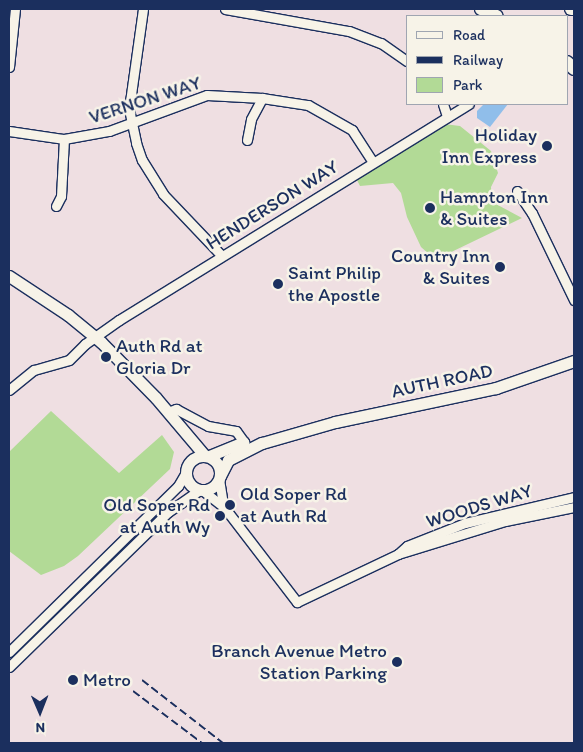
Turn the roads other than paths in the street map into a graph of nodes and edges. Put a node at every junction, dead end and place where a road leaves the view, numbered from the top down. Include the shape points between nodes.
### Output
1 (15, 9) edge
2 (143, 9) edge
3 (225, 9) edge
4 (481, 9) edge
5 (496, 15) edge
6 (406, 60) edge
7 (9, 67) edge
8 (262, 98) junction
9 (443, 105) edge
10 (467, 105) edge
11 (447, 116) junction
12 (130, 122) junction
13 (9, 131) edge
14 (64, 139) junction
15 (247, 140) dead end
16 (374, 162) junction
17 (517, 191) dead end
18 (56, 206) dead end
19 (221, 255) junction
20 (9, 276) edge
21 (574, 300) edge
22 (94, 336) junction
23 (574, 361) edge
24 (9, 390) edge
25 (168, 412) junction
26 (180, 426) junction
27 (314, 427) junction
28 (244, 442) junction
29 (207, 456) junction
30 (187, 468) junction
31 (219, 478) junction
32 (201, 490) junction
33 (574, 497) edge
34 (224, 506) junction
35 (574, 507) edge
36 (398, 554) junction
37 (60, 608) junction
38 (43, 624) junction
39 (9, 652) edge
40 (9, 667) edge

1 - 7 street
2 - 12 street via 131,84
3 - 6 street via 349,31 381,43
4 - 5 highway
8 - 12 street, VERNON WAY via 207,95
8 - 15 street via 251,118
8 - 16 street, VERNON WAY via 322,111 352,130
9 - 11 street
10 - 11 street, HENDERSON WAY
11 - 16 street, HENDERSON WAY
12 - 14 street, VERNON WAY via 109,131
12 - 19 street via 142,160 163,194
13 - 14 street, VERNON WAY
14 - 18 street via 61,196
16 - 19 street, HENDERSON WAY
17 - 21 street via 532,213
19 - 22 street, HENDERSON WAY
20 - 22 main road
22 - 24 street, HENDERSON WAY via 69,360 34,370
22 - 25 main road
23 - 27 main road, AUTH ROAD via 480,392
25 - 26 main road
25 - 28 street via 176,409 208,426 236,431
26 - 29 main road
26 - 30 main road via 188,446
27 - 28 main road, AUTH ROAD via 270,433
27 - 31 main road, AUTH ROAD via 305,433 244,450 228,460
28 - 29 main road, AUTH ROAD
29 - 30 main road via 197,456
29 - 31 main road via 216,462
30 - 32 main road via 190,486
30 - 37 street via 178,486
31 - 32 main road via 212,487
31 - 34 street
32 - 34 street
32 - 37 street via 182,499
33 - 36 street, WOODS WAY via 464,523 407,546
34 - 36 street, WOODS WAY via 297,602
35 - 36 street, WOODS WAY via 505,521
37 - 38 street
38 - 39 street
38 - 40 street

